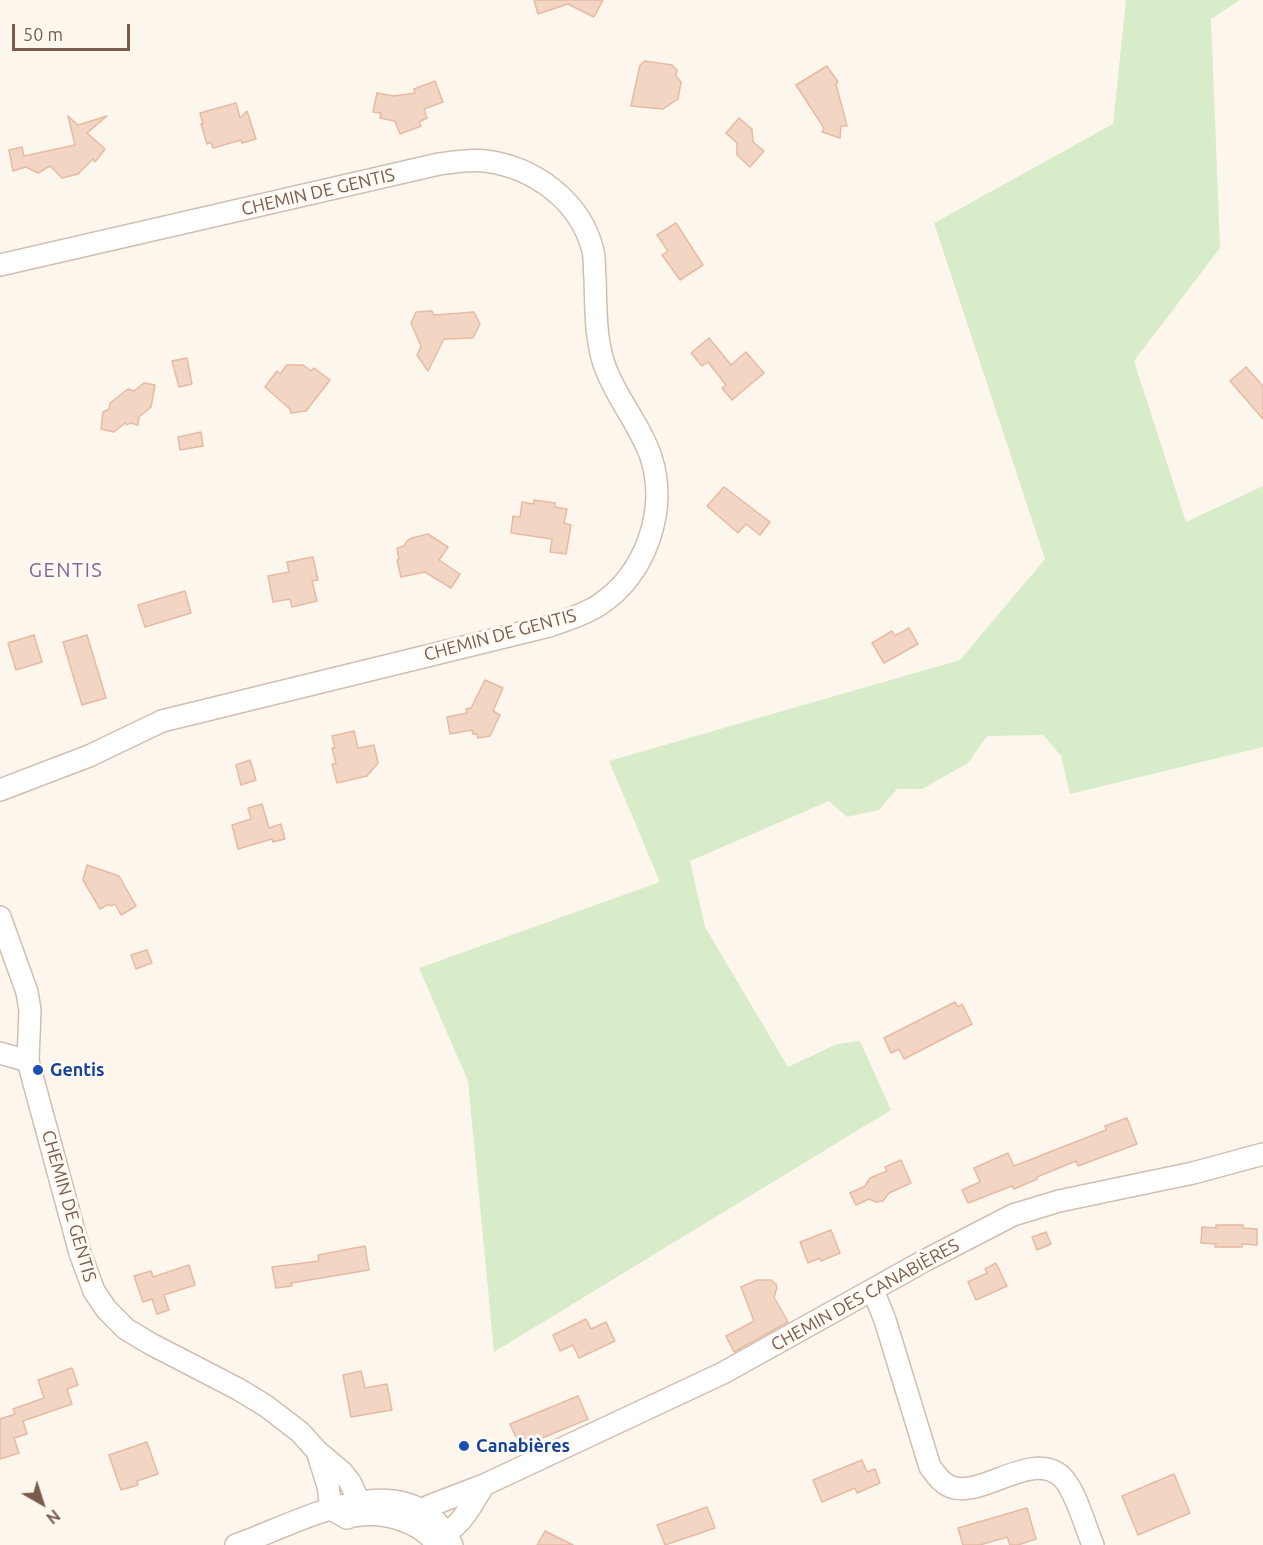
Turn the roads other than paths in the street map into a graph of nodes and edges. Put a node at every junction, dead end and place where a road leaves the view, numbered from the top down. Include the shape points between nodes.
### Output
1 (0, 265) edge
2 (0, 790) edge
3 (0, 918) edge
4 (0, 1053) edge
5 (28, 1061) junction
6 (1263, 1154) edge
7 (873, 1290) junction
8 (484, 1485) junction
9 (345, 1510) junction
10 (435, 1533) edge
11 (236, 1545) edge
12 (1093, 1545) edge

1 - 2 street, CHEMIN DE GENTIS via 439,164 483,161 507,165 551,187 582,222 594,252 603,362 651,456 656,493 656,513 636,567 599,605 577,616 162,721 89,756
3 - 5 street, CHEMIN DE GENTIS via 27,992
4 - 5 street
5 - 9 street, CHEMIN DE GENTIS via 86,1273 106,1309 126,1329 238,1389 300,1432 317,1451 326,1478
6 - 7 street, CHEMIN DES CANABIÈRES via 1013,1215
7 - 8 street, CHEMIN DES CANABIÈRES via 723,1373
7 - 12 street via 930,1467 939,1479 951,1488 970,1488 1037,1467 1053,1470 1064,1479
8 - 10 street via 463,1518
8 - 10 street, CHEMIN DES CANABIÈRES via 429,1506
9 - 10 street via 382,1515
9 - 11 street via 302,1518

